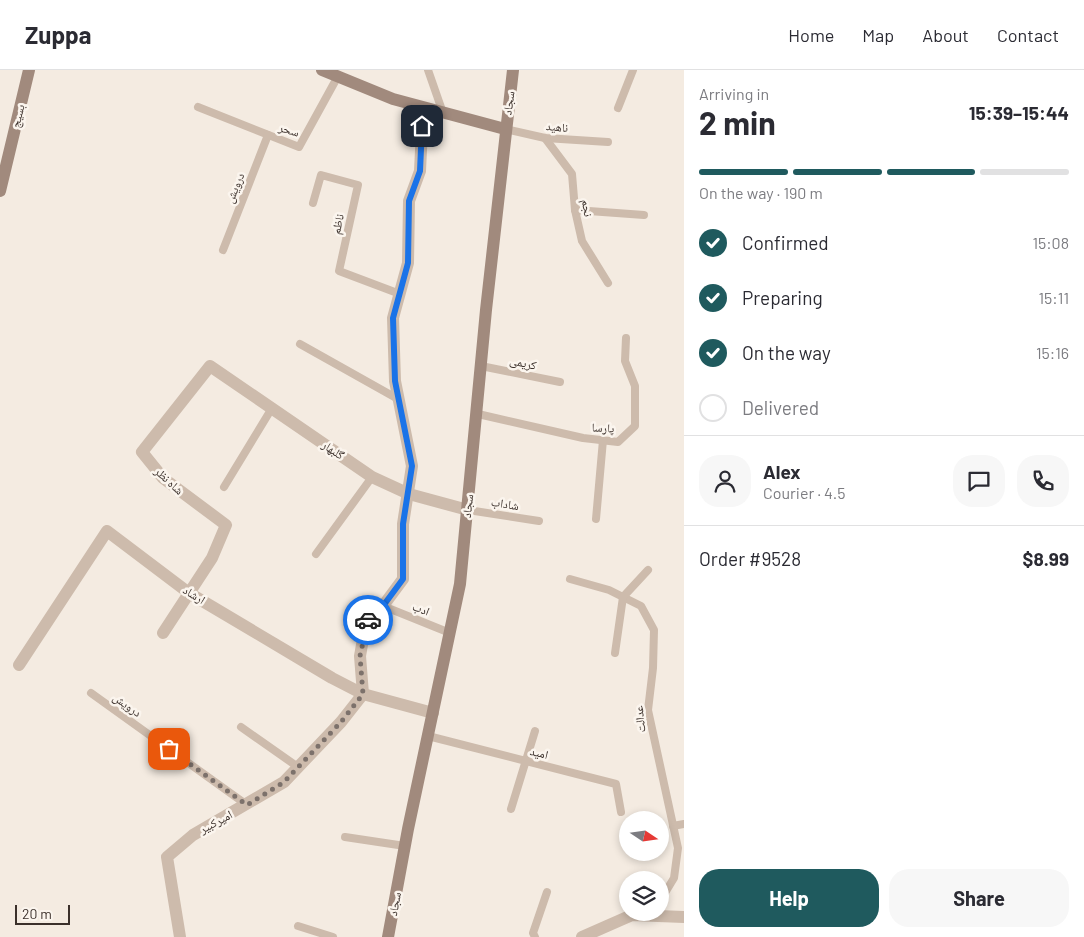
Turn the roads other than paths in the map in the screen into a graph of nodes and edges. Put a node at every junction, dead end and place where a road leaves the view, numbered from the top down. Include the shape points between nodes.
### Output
1 (29, 70) edge
2 (322, 70) edge
3 (428, 70) edge
4 (513, 70) edge
5 (632, 70) edge
6 (338, 76) junction
7 (198, 107) dead end
8 (423, 108) junction
9 (618, 108) dead end
10 (443, 113) junction
11 (505, 129) junction
12 (268, 135) junction
13 (545, 138) junction
14 (608, 142) dead end
15 (0, 191) edge
16 (313, 203) dead end
17 (575, 210) junction
18 (644, 215) dead end
19 (223, 250) dead end
20 (608, 283) dead end
21 (400, 294) junction
22 (626, 338) dead end
23 (300, 344) dead end
24 (210, 366) joint
25 (482, 366) junction
26 (560, 382) dead end
27 (398, 399) junction
28 (272, 408) junction
29 (478, 414) junction
30 (603, 440) junction
31 (372, 477) junction
32 (224, 488) dead end
33 (409, 494) junction
34 (468, 510) junction
35 (596, 519) dead end
36 (538, 521) dead end
37 (316, 554) dead end
38 (648, 570) dead end
39 (570, 579) dead end
40 (189, 593) junction
41 (623, 597) junction
42 (383, 606) junction
43 (163, 633) dead end
44 (450, 633) junction
45 (614, 653) dead end
46 (19, 666) dead end
47 (91, 692) dead end
48 (363, 694) junction
49 (433, 713) junction
50 (241, 727) dead end
51 (535, 730) dead end
52 (428, 736) junction
53 (527, 761) junction
54 (298, 767) junction
55 (247, 805) junction
56 (511, 809) dead end
57 (621, 811) edge
58 (684, 824) edge
59 (673, 826) junction
60 (345, 837) dead end
61 (405, 846) junction
62 (669, 886) edge
63 (547, 892) dead end
64 (669, 916) edge
65 (684, 917) edge
66 (619, 921) edge
67 (298, 926) dead end
68 (180, 937) edge
69 (333, 937) edge
70 (388, 937) edge
71 (534, 937) edge
72 (582, 937) edge

1 - 15 street, بسیج
2 - 6 street
3 - 10 lane
4 - 11 street, سجاد
5 - 9 lane
6 - 8 street
6 - 12 lane, سحر via 299,147
7 - 12 lane, سحر
8 - 10 street
8 - 21 street via 420,171 409,201 408,263
10 - 11 street
11 - 13 lane, ناهید
11 - 25 street, سجاد
12 - 19 lane, درویش
13 - 14 lane, ناهید
13 - 17 lane, نجم via 572,174
16 - 21 lane, ناظم via 321,175 358,185 339,271
17 - 18 lane
17 - 20 lane, نجم via 582,241
21 - 27 street via 393,318
22 - 30 lane, پارسا via 625,361 636,386 635,426 618,442
23 - 27 lane
24 - 28 street, گلبهار
24 - 40 street, شاه نظر via 142,452 163,478 226,526 212,558
25 - 26 lane, کریمی
25 - 29 street, سجاد
27 - 33 street via 412,466
28 - 31 street, گلبهار
28 - 32 lane
29 - 30 lane, پارسا
29 - 34 street, سجاد
30 - 35 lane
31 - 33 street, گلبهار
31 - 37 lane
33 - 34 street, گلبهار
33 - 42 street via 403,524 403,579
34 - 36 lane, شاداب
34 - 44 street, سجاد via 460,584
38 - 41 lane
39 - 41 lane, عدالت
40 - 43 street
40 - 46 street, ارشاد via 107,531
40 - 48 street, ارشاد
41 - 45 lane
41 - 59 lane, عدالت via 642,606 654,630 648,710
42 - 44 lane, ادب
42 - 48 street via 366,622 360,656
44 - 49 street, سجاد
47 - 55 lane, درویش
48 - 49 street, ارشاد
48 - 54 street, امیرکبیر
49 - 52 street, سجاد
50 - 54 lane
51 - 53 lane
52 - 53 lane, امید
52 - 61 street, سجاد
53 - 56 lane
53 - 57 lane, امید via 616,784
54 - 55 street, امیرکبیر via 284,782
55 - 68 street, امیرکبیر via 192,835 167,857
58 - 59 lane
59 - 62 lane, عدالت via 678,848 674,878
60 - 61 lane
61 - 70 street, سجاد
63 - 71 lane
64 - 65 street
66 - 72 street
67 - 69 lane

